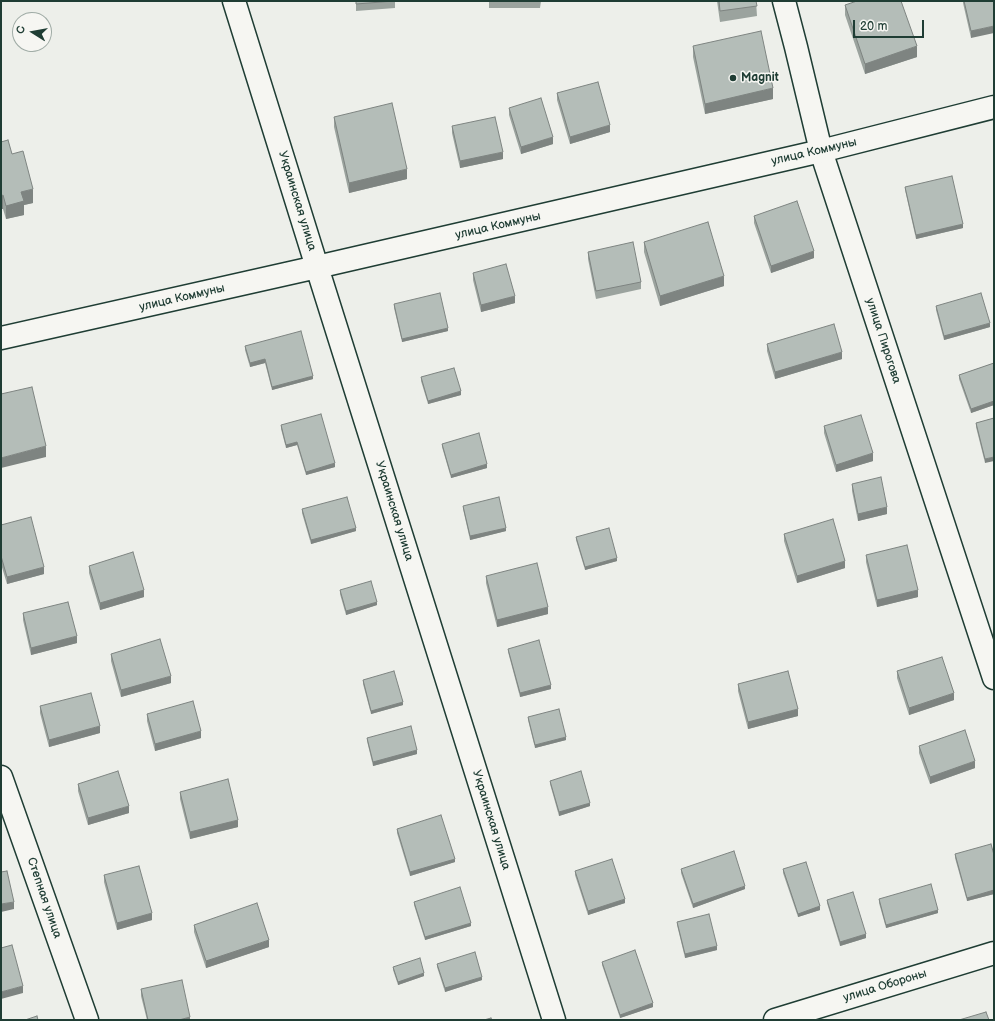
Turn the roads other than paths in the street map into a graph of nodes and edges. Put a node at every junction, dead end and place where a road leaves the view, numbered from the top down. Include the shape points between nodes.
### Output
1 (234, 1) edge
2 (784, 1) edge
3 (994, 108) edge
4 (821, 151) junction
5 (317, 267) junction
6 (1, 338) edge
7 (994, 678) edge
8 (1, 777) edge
9 (994, 953) edge
10 (86, 1020) edge
11 (554, 1020) edge
12 (775, 1020) edge

1 - 5 street, Украинская улица
2 - 4 street, улица Пирогова
3 - 4 street, улица Коммуны
4 - 5 street, улица Коммуны
4 - 7 street, улица Пирогова
5 - 6 street, улица Коммуны
5 - 11 street, Украинская улица
8 - 10 street, Степная улица
9 - 12 street, улица Обороны

